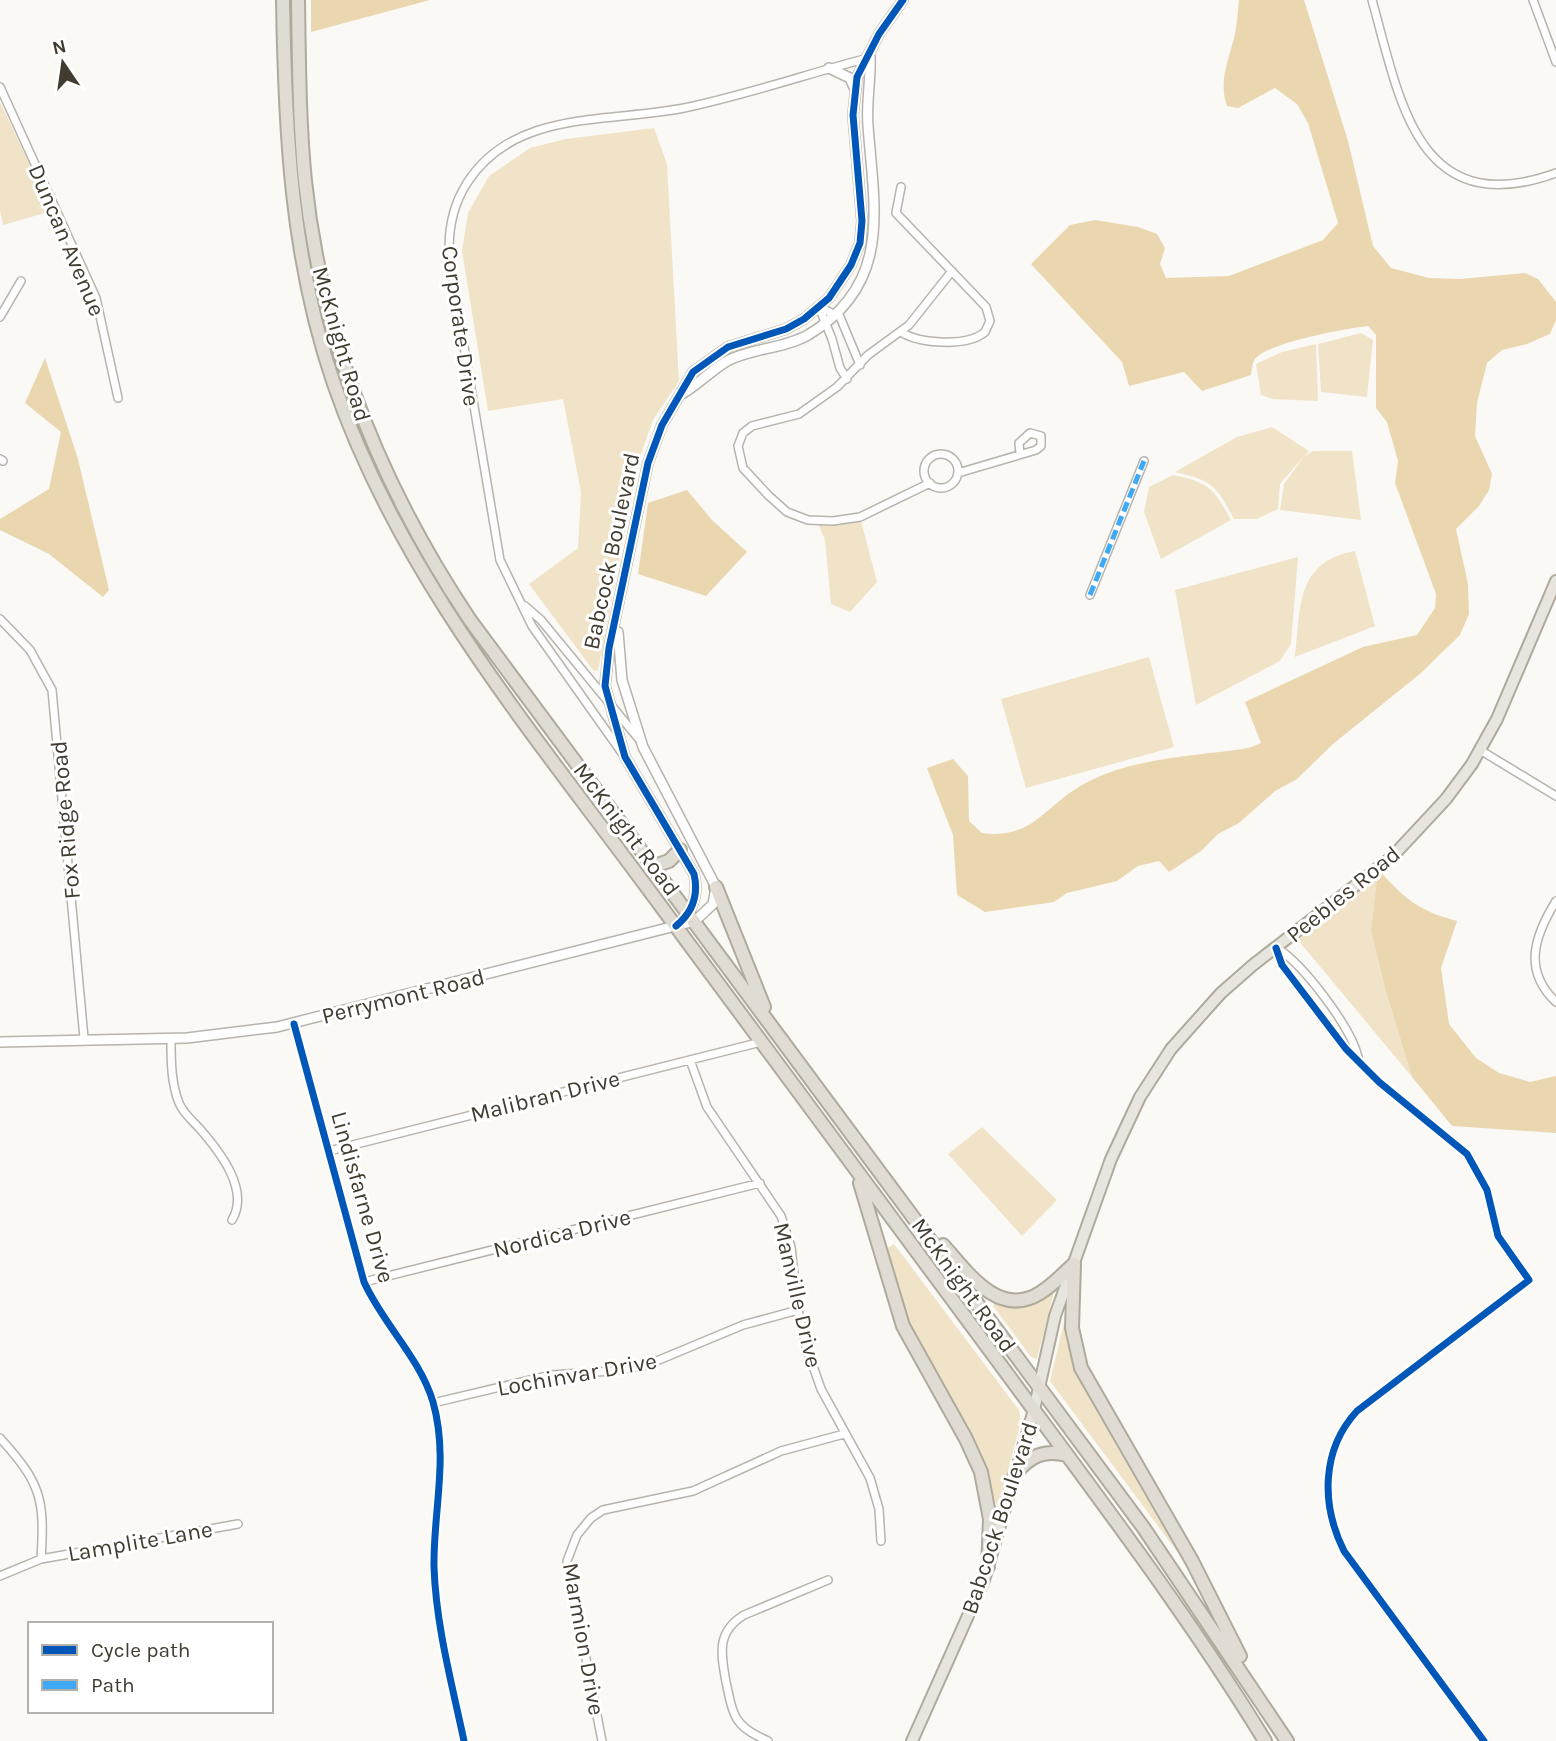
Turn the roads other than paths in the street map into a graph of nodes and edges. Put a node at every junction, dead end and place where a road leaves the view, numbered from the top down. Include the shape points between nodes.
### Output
1 (283, 0) edge
2 (298, 0) edge
3 (904, 0) edge
4 (1372, 0) edge
5 (1534, 0) edge
6 (870, 57) junction
7 (1556, 62) edge
8 (829, 68) junction
9 (0, 87) edge
10 (855, 89) junction
11 (1556, 173) edge
12 (901, 187) dead end
13 (952, 271) junction
14 (21, 281) dead end
15 (819, 307) junction
16 (835, 313) junction
17 (0, 317) edge
18 (825, 323) junction
19 (901, 332) junction
20 (860, 365) junction
21 (847, 379) junction
22 (680, 395) junction
23 (118, 398) dead end
24 (1020, 454) dead end
25 (1144, 461) dead end
26 (958, 473) junction
27 (930, 483) junction
28 (1556, 581) edge
29 (1090, 595) dead end
30 (522, 604) junction
31 (618, 616) junction
32 (0, 619) edge
33 (608, 701) junction
34 (643, 747) junction
35 (1480, 750) junction
36 (625, 757) junction
37 (1556, 796) edge
38 (680, 850) junction
39 (654, 866) junction
40 (716, 887) junction
41 (1556, 901) edge
42 (692, 917) junction
43 (676, 926) junction
44 (1276, 948) junction
45 (1556, 1002) edge
46 (294, 1024) junction
47 (773, 1026) junction
48 (84, 1038) junction
49 (171, 1038) junction
50 (0, 1042) edge
51 (761, 1042) junction
52 (1358, 1058) junction
53 (690, 1060) junction
54 (329, 1151) junction
55 (849, 1161) junction
56 (887, 1180) junction
57 (760, 1183) junction
58 (232, 1220) dead end
59 (1074, 1264) junction
60 (364, 1282) junction
61 (798, 1310) junction
62 (1039, 1386) junction
63 (433, 1404) junction
64 (1034, 1410) junction
65 (844, 1434) junction
66 (0, 1438) edge
67 (1067, 1455) junction
68 (1015, 1474) junction
69 (238, 1524) dead end
70 (881, 1541) dead end
71 (41, 1559) junction
72 (988, 1567) junction
73 (0, 1576) edge
74 (828, 1580) dead end
75 (1271, 1715) junction
76 (464, 1741) edge
77 (602, 1741) edge
78 (765, 1741) edge
79 (912, 1741) edge
80 (1265, 1741) edge
81 (1287, 1741) edge
82 (1484, 1741) edge

1 - 43 highway, McKnight Road via 288,153 298,240 325,355 364,461 400,535 453,620
2 - 39 highway, McKnight Road via 303,152 313,238 331,323 368,432 400,503 440,574
3 - 6 street, Babcock Boulevard via 879,34
4 - 11 street via 1404,111 1416,137 1434,158 1457,174 1498,185
5 - 7 street
6 - 8 street, Corporate Drive
6 - 10 street, Babcock Boulevard via 859,71
6 - 16 street, Babcock Boulevard via 867,107 876,231 864,272
8 - 10 street via 850,78
8 - 30 street, Corporate Drive via 686,108 532,131 495,150 464,188 449,231 451,273 496,547
9 - 23 street, Duncan Avenue via 96,298
10 - 15 street, Babcock Boulevard via 862,234 851,265
12 - 13 street via 896,213
13 - 19 street
13 - 19 street via 986,307 990,320 985,332 969,340 920,340
14 - 17 street
15 - 16 street
15 - 18 street
15 - 22 street, Babcock Boulevard via 786,329 711,357 684,382
16 - 18 street, Babcock Boulevard
16 - 20 street via 848,331
18 - 21 street
18 - 22 street, Babcock Boulevard via 800,339 725,362
19 - 20 street
20 - 21 street
21 - 27 street via 799,414 747,429 738,446 743,468 782,508 813,521 860,517
22 - 31 street, Babcock Boulevard via 654,444
24 - 26 street
25 - 29 street
26 - 27 street via 946,487
26 - 27 street via 950,457 934,456 925,468
28 - 35 main road, Peebles Road via 1505,703
30 - 33 street, Corporate Drive via 541,620
30 - 36 street, Corporate Drive via 532,626
31 - 33 street, Babcock Boulevard via 606,670
31 - 34 street, Babcock Boulevard via 622,680
32 - 48 street, Fox Ridge Road via 37,661 52,690
33 - 34 street, Corporate Drive
33 - 36 street, Babcock Boulevard
34 - 40 street, Babcock Boulevard
35 - 37 street
35 - 44 main road, Peebles Road via 1408,842
36 - 38 street, Babcock Boulevard
38 - 39 highway via 669,861
38 - 42 street, Babcock Boulevard via 695,881
39 - 42 highway, McKnight Road
40 - 42 street via 713,904
40 - 47 highway
41 - 45 street via 1539,930 1534,951 1539,980
42 - 43 street
42 - 47 highway, McKnight Road
43 - 46 street, Perrymont Road
43 - 51 highway, McKnight Road
44 - 52 street via 1282,965 1346,1049
44 - 52 street via 1296,961 1348,1033
44 - 59 main road, Peebles Road via 1221,993 1162,1062 1120,1139
46 - 49 street, Perrymont Road
46 - 54 street, Lindisfarne Drive
47 - 56 highway, McKnight Road
48 - 49 street, Perrymont Road
48 - 50 street, Perrymont Road
49 - 58 street via 180,1105 223,1159 238,1192 240,1202
51 - 53 street, Malibran Drive
51 - 55 highway, McKnight Road
52 - 82 street via 1379,1082 1467,1154 1488,1190 1498,1236 1529,1280 1367,1401 1340,1432 1329,1466 1331,1515 1344,1551
53 - 54 street, Malibran Drive
53 - 57 street, Manville Drive via 707,1107
54 - 60 street, Lindisfarne Drive
55 - 64 highway, McKnight Road
55 - 72 highway via 870,1209 903,1326 981,1472 990,1519
56 - 59 highway via 973,1278 995,1295 1014,1300 1032,1297
56 - 62 highway, McKnight Road
57 - 60 street, Nordica Drive
57 - 61 street, Manville Drive via 777,1207 788,1235
59 - 62 main road, Peebles Road via 1055,1317
59 - 75 highway via 1072,1328 1081,1368 1192,1561
60 - 63 street, Lindisfarne Drive via 410,1356
61 - 63 street, Lochinvar Drive via 743,1325 647,1365 551,1375
61 - 65 street, Manville Drive via 815,1376
62 - 64 main road, Babcock Boulevard
62 - 75 highway, McKnight Road via 1195,1600
63 - 76 street, Lindisfarne Drive via 442,1464 434,1541 435,1590
64 - 67 highway, McKnight Road
64 - 68 main road, Babcock Boulevard
65 - 70 street, Manville Drive via 874,1490
65 - 77 street, Marmion Drive via 781,1451 693,1490 610,1508 583,1527 568,1553 568,1574
66 - 71 street via 38,1488
67 - 68 highway via 1040,1454
67 - 80 highway, McKnight Road via 1180,1611
68 - 72 main road, Babcock Boulevard
69 - 71 street, Lamplite Lane
71 - 73 street, Lamplite Lane
72 - 79 main road, Babcock Boulevard
74 - 78 street via 744,1615 722,1639 721,1657 734,1713 744,1727
75 - 81 highway, McKnight Road

